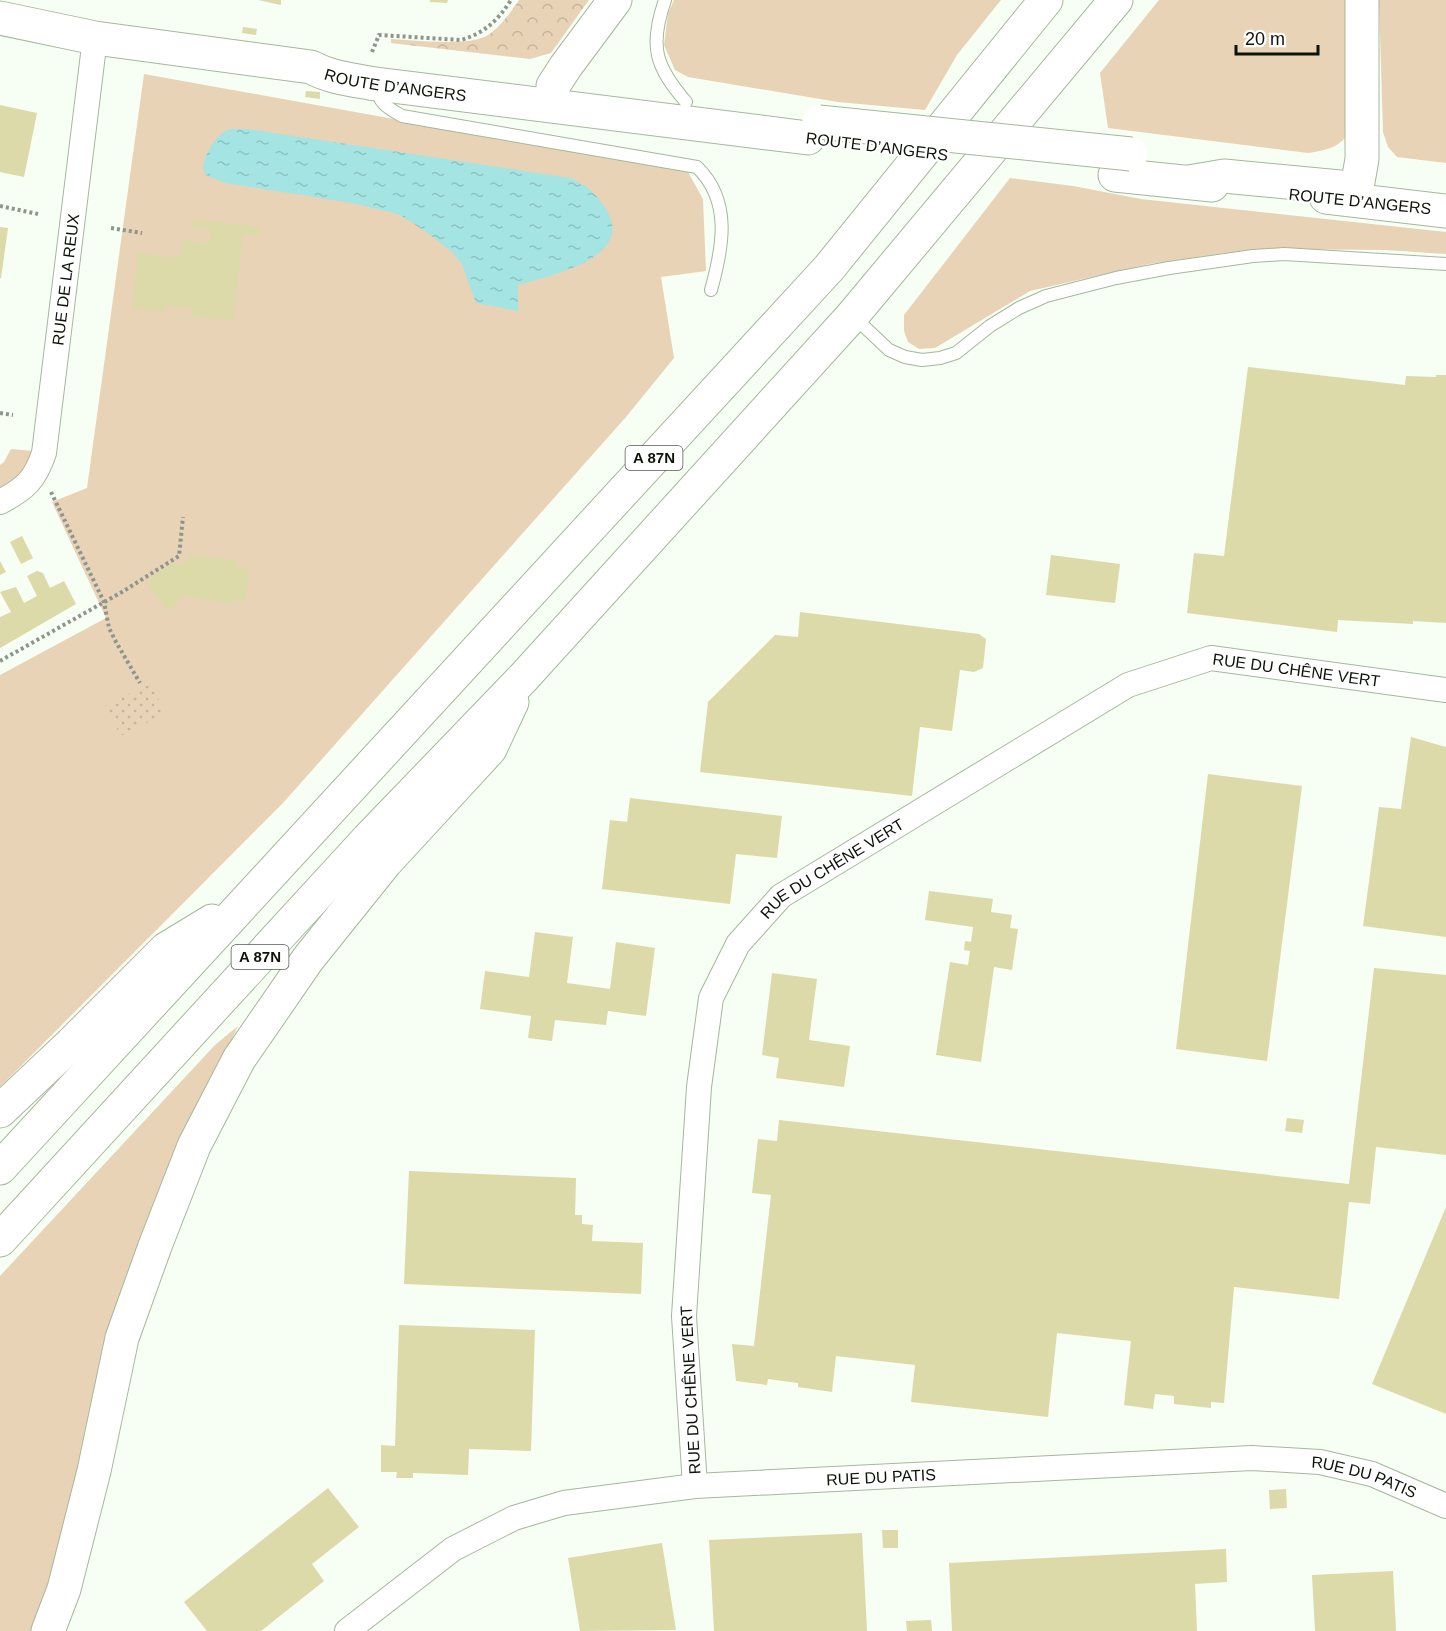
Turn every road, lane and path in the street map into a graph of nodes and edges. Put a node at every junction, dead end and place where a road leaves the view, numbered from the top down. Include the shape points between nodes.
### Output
1 (511, 0) edge
2 (615, 0) edge
3 (665, 0) edge
4 (1116, 0) edge
5 (1362, 0) edge
6 (1029, 15) edge
7 (0, 18) edge
8 (94, 38) junction
9 (371, 74) junction
10 (554, 86) junction
11 (686, 102) junction
12 (814, 130) junction
13 (1123, 165) junction
14 (1189, 182) junction
15 (1358, 182) junction
16 (1446, 191) edge
17 (0, 206) edge
18 (1446, 211) edge
19 (38, 214) dead end
20 (111, 228) dead end
21 (141, 232) dead end
22 (1446, 264) edge
23 (711, 290) dead end
24 (852, 316) junction
25 (0, 413) edge
26 (13, 415) dead end
27 (34, 477) junction
28 (0, 502) edge
29 (183, 517) dead end
30 (104, 602) junction
31 (0, 661) edge
32 (524, 677) junction
33 (140, 683) dead end
34 (1446, 690) edge
35 (244, 901) junction
36 (0, 1112) edge
37 (0, 1168) edge
38 (0, 1240) edge
39 (695, 1486) junction
40 (1446, 1506) edge
41 (48, 1631) edge
42 (347, 1631) edge

1 - 9 path via 487,29 461,40 379,35
2 - 10 main road
3 - 11 lane via 656,42 660,64 667,80
4 - 24 main road, A 87N
5 - 15 main road via 1362,159
6 - 35 main road, A 87N via 829,268
7 - 8 main road, ROUTE D’ANGERS
8 - 9 main road, ROUTE D’ANGERS via 311,67 331,76
8 - 27 street, RUE DE LA REUX via 44,453
9 - 10 main road, ROUTE D’ANGERS
9 - 12 main road, ROUTE D’ANGERS
9 - 23 lane via 384,106 402,116 697,167 714,192 722,225 720,260
10 - 11 main road, ROUTE D’ANGERS
11 - 12 main road, ROUTE D’ANGERS
12 - 13 main road, ROUTE D’ANGERS, bridge
13 - 14 main road, ROUTE D’ANGERS
13 - 15 main road, ROUTE D’ANGERS
14 - 15 main road via 1224,176 1350,188
14 - 18 main road, ROUTE D’ANGERS
15 - 16 main road, ROUTE D’ANGERS
17 - 19 path
20 - 21 path
22 - 24 lane via 1284,254 1169,268 1046,296 990,326 956,353 922,360 889,350
24 - 32 main road, A 87N
25 - 26 path
27 - 28 street, RUE DE LA REUX via 20,492
27 - 30 path via 54,496
29 - 30 path via 179,555
30 - 31 path
30 - 33 path via 109,628
32 - 38 main road, A 87N via 368,839
32 - 41 main road via 490,749 385,863 308,959 239,1059 194,1146 122,1338 94,1471 64,1589
34 - 39 street, RUE DU CHÊNE VERT via 1211,658 1128,685 781,896 738,944 711,998 699,1087 684,1316
35 - 36 main road via 166,949
35 - 37 main road, A 87N
39 - 40 street, RUE DU PATIS via 1252,1458 1320,1462 1361,1471
39 - 42 street, RUE DU PATIS via 590,1498 514,1518 453,1549

